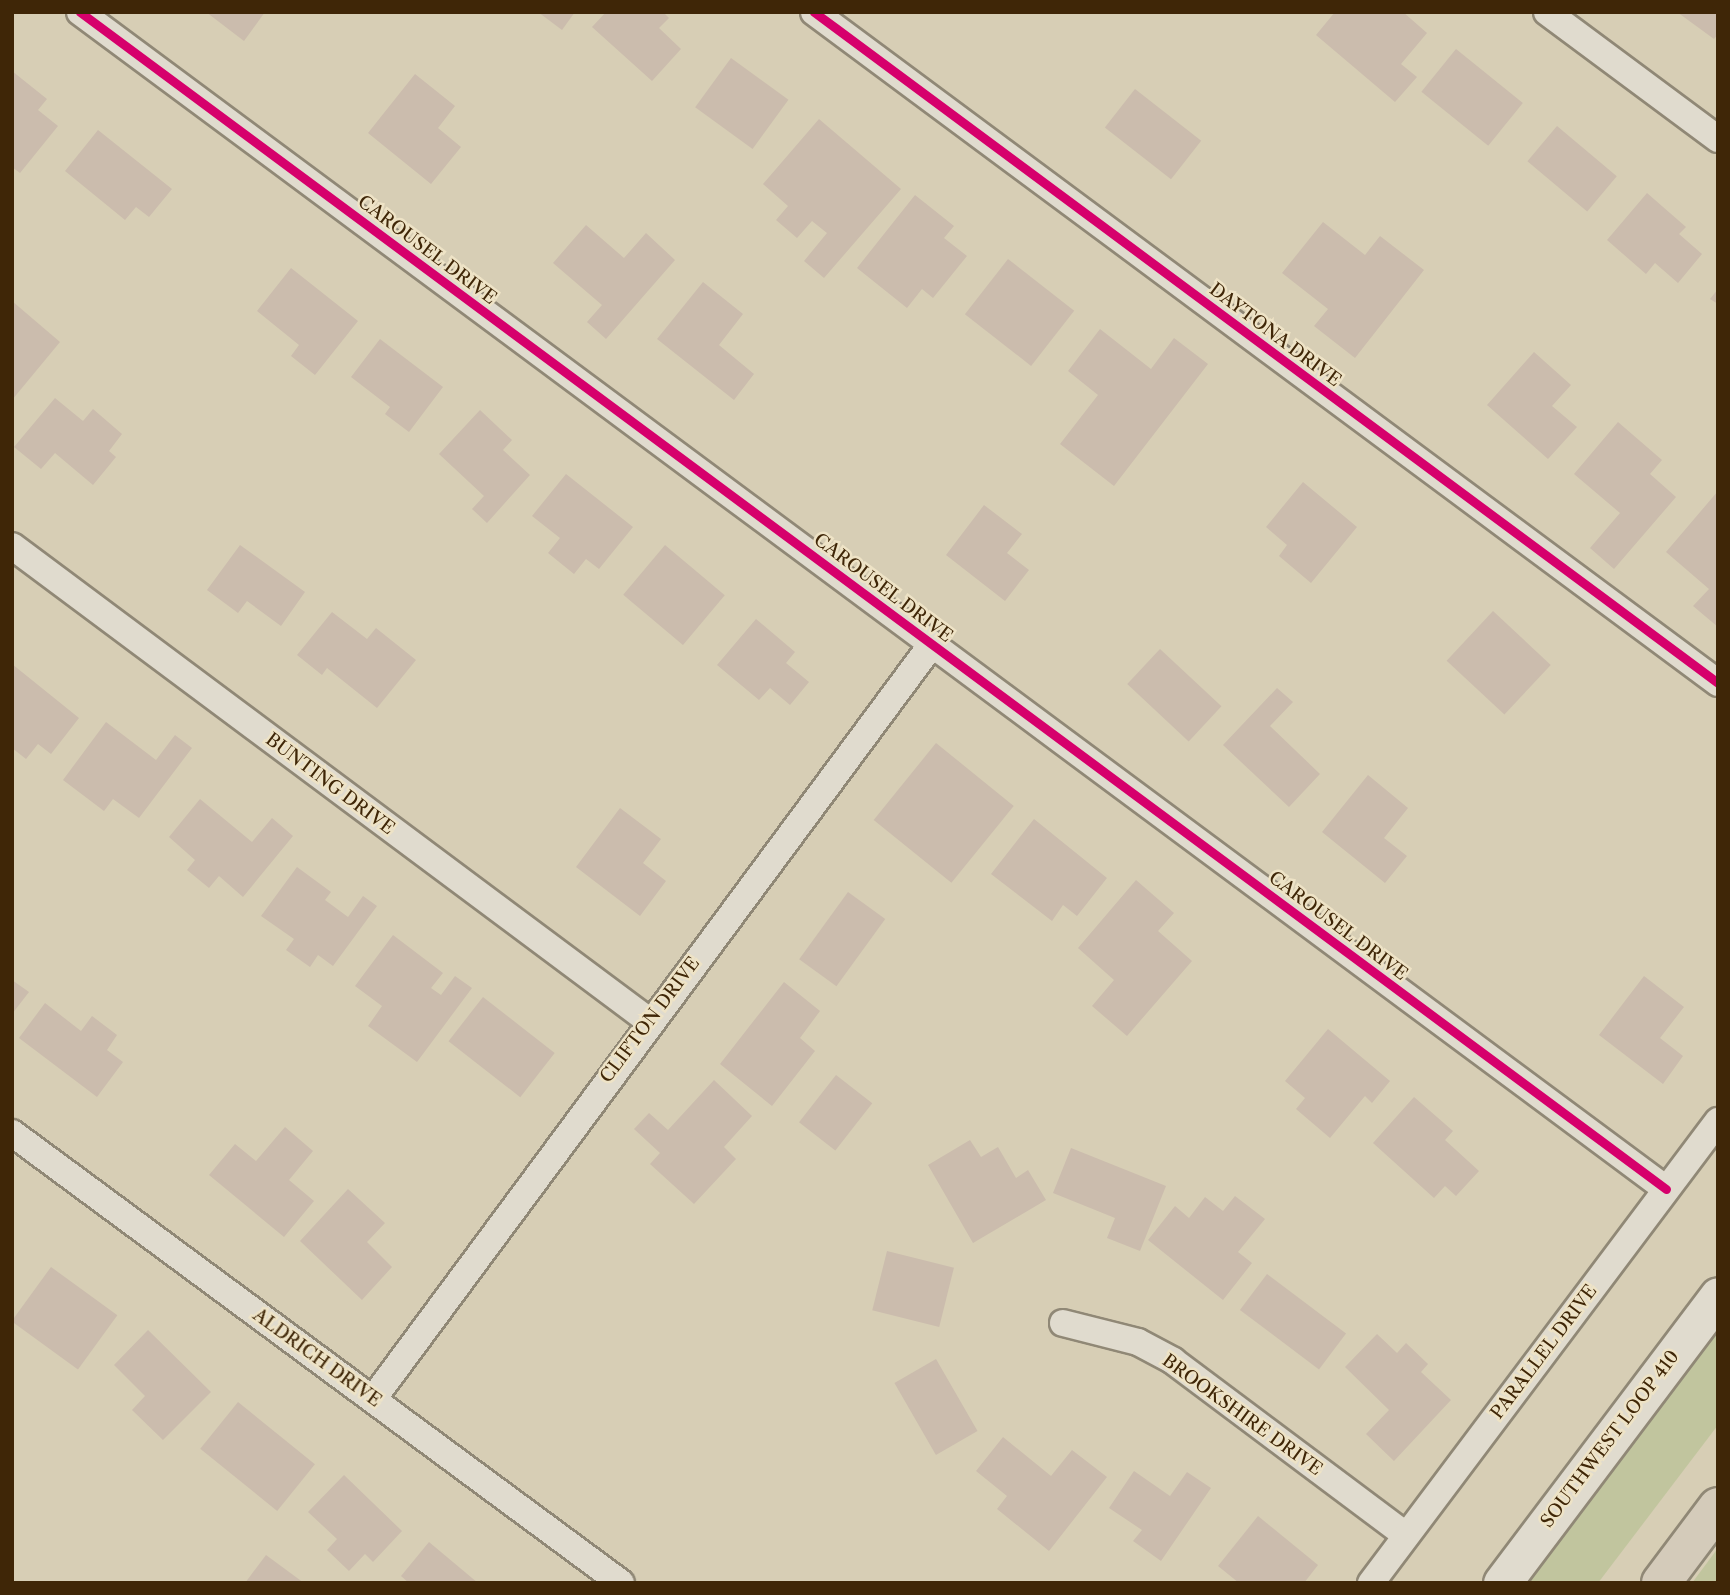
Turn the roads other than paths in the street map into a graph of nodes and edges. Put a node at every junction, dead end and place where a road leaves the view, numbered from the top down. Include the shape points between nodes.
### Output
1 (80, 12) edge
2 (814, 12) edge
3 (1547, 12) edge
4 (1718, 139) edge
5 (12, 547) edge
6 (932, 644) junction
7 (1718, 683) edge
8 (649, 1021) junction
9 (1718, 1121) edge
10 (12, 1133) edge
11 (1666, 1189) junction
12 (1718, 1296) edge
13 (1063, 1323) dead end
14 (373, 1399) junction
15 (1718, 1507) edge
16 (1406, 1535) junction
17 (621, 1583) edge
18 (1371, 1583) edge
19 (1502, 1583) edge
20 (1661, 1583) edge

1 - 6 street, CAROUSEL DRIVE
2 - 7 street, DAYTONA DRIVE
3 - 4 street
5 - 8 street, BUNTING DRIVE
6 - 8 street, CLIFTON DRIVE
6 - 11 street, CAROUSEL DRIVE
8 - 14 street, CLIFTON DRIVE
9 - 11 street, PARALLEL DRIVE
10 - 14 street, ALDRICH DRIVE
11 - 16 street, PARALLEL DRIVE
12 - 19 main road, SOUTHWEST LOOP 410
13 - 16 street, BROOKSHIRE DRIVE via 1138,1342 1172,1361
14 - 17 street, ALDRICH DRIVE
15 - 20 highway
16 - 18 street, PARALLEL DRIVE

